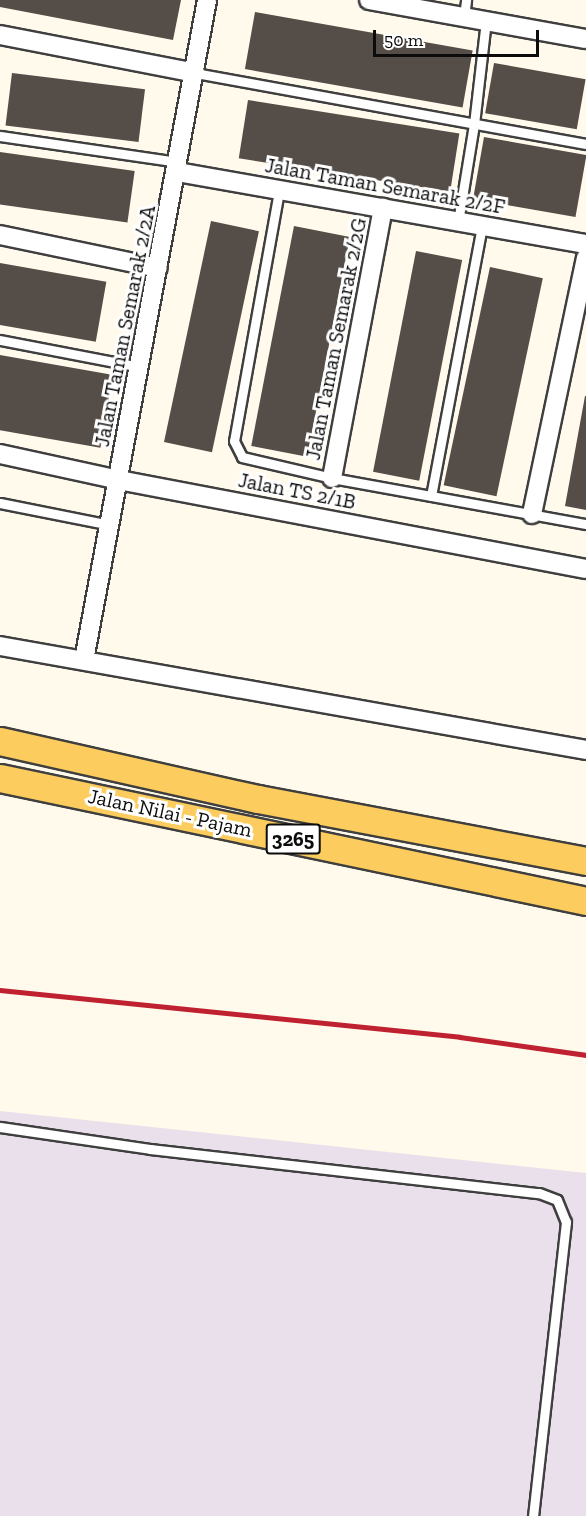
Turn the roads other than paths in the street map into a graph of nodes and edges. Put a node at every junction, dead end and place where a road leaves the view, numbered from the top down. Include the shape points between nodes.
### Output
1 (207, 0) edge
2 (369, 0) edge
3 (465, 9) edge
4 (486, 21) junction
5 (0, 35) edge
6 (586, 39) edge
7 (195, 74) junction
8 (474, 124) junction
9 (0, 136) edge
10 (586, 144) edge
11 (177, 167) junction
12 (279, 191) junction
13 (383, 208) junction
14 (458, 222) junction
15 (482, 226) junction
16 (0, 235) edge
17 (586, 244) edge
18 (586, 258) edge
19 (158, 268) junction
20 (0, 340) edge
21 (140, 368) junction
22 (0, 454) edge
23 (332, 478) junction
24 (119, 480) junction
25 (431, 496) junction
26 (0, 502) edge
27 (532, 514) junction
28 (586, 524) edge
29 (110, 525) junction
30 (586, 569) edge
31 (0, 646) edge
32 (84, 660) junction
33 (0, 741) edge
34 (586, 750) edge
35 (0, 778) edge
36 (586, 861) edge
37 (586, 901) edge
38 (0, 1127) edge
39 (533, 1516) edge

1 - 7 street, Jalan Taman Semarak 2/2A
2 - 3 street
3 - 4 street
4 - 6 street
4 - 8 lane
5 - 7 street
7 - 8 lane
7 - 11 street, Jalan Taman Semarak 2/2A
8 - 10 lane
8 - 14 lane
9 - 11 lane
11 - 12 street, Jalan Taman Semarak 2/2F
11 - 19 street, Jalan Taman Semarak 2/2A
12 - 13 street, Jalan Taman Semarak 2/2F
12 - 23 lane via 234,441 242,457
13 - 14 street, Jalan Taman Semarak 2/2F
13 - 23 street, Jalan Taman Semarak 2/2G
14 - 15 street, Jalan Taman Semarak 2/2F
15 - 17 street, Jalan Taman Semarak 2/2F
15 - 25 lane
16 - 19 street
18 - 27 street
19 - 21 street, Jalan Taman Semarak 2/2A
20 - 21 lane
21 - 24 street, Jalan Taman Semarak 2/2A
22 - 24 street, Jalan TS 2/1B
23 - 25 lane
24 - 29 street, Jalan Taman Semarak 2/2A
24 - 30 street, Jalan TS 2/1B
25 - 27 lane
26 - 29 lane
27 - 28 lane
29 - 32 street, Jalan Taman Semarak 2/2A
31 - 32 street
32 - 34 street
33 - 36 main road, Jalan Nilai - Pajam / 3265 via 258,799
35 - 37 main road, Jalan Nilai - Pajam / 3265
38 - 39 lane via 150,1149 539,1193 557,1200 566,1222

